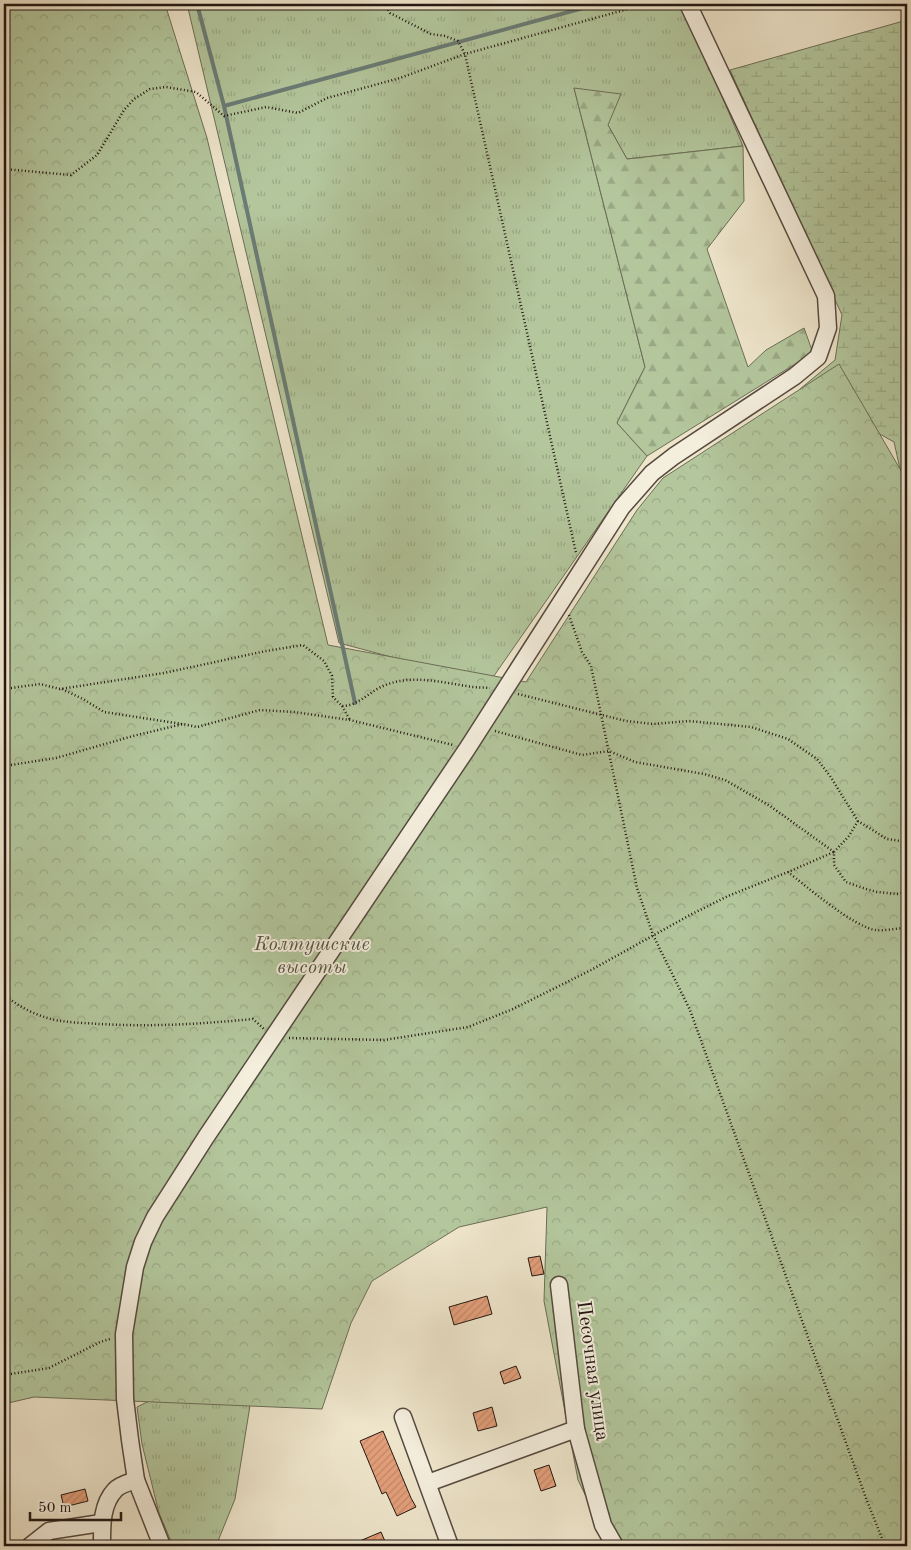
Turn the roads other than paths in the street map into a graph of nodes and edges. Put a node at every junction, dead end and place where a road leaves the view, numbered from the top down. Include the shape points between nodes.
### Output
1 (688, 4) edge
2 (559, 1285) dead end
3 (403, 1417) dead end
4 (576, 1429) junction
5 (136, 1480) junction
6 (428, 1483) junction
7 (102, 1524) junction
8 (30, 1546) edge
9 (102, 1546) edge
10 (162, 1546) edge
11 (450, 1546) edge
12 (615, 1546) edge

1 - 5 street via 826,296 828,328 818,357 795,376 674,456 652,473 622,507 467,749 206,1137 156,1217 135,1267 124,1334 125,1399
2 - 4 street, Песочная улица
3 - 6 street
4 - 6 street
4 - 12 street, Песочная улица via 603,1525
5 - 7 street via 116,1489 106,1506
5 - 10 street
6 - 11 street
7 - 8 street via 49,1531
7 - 9 street

